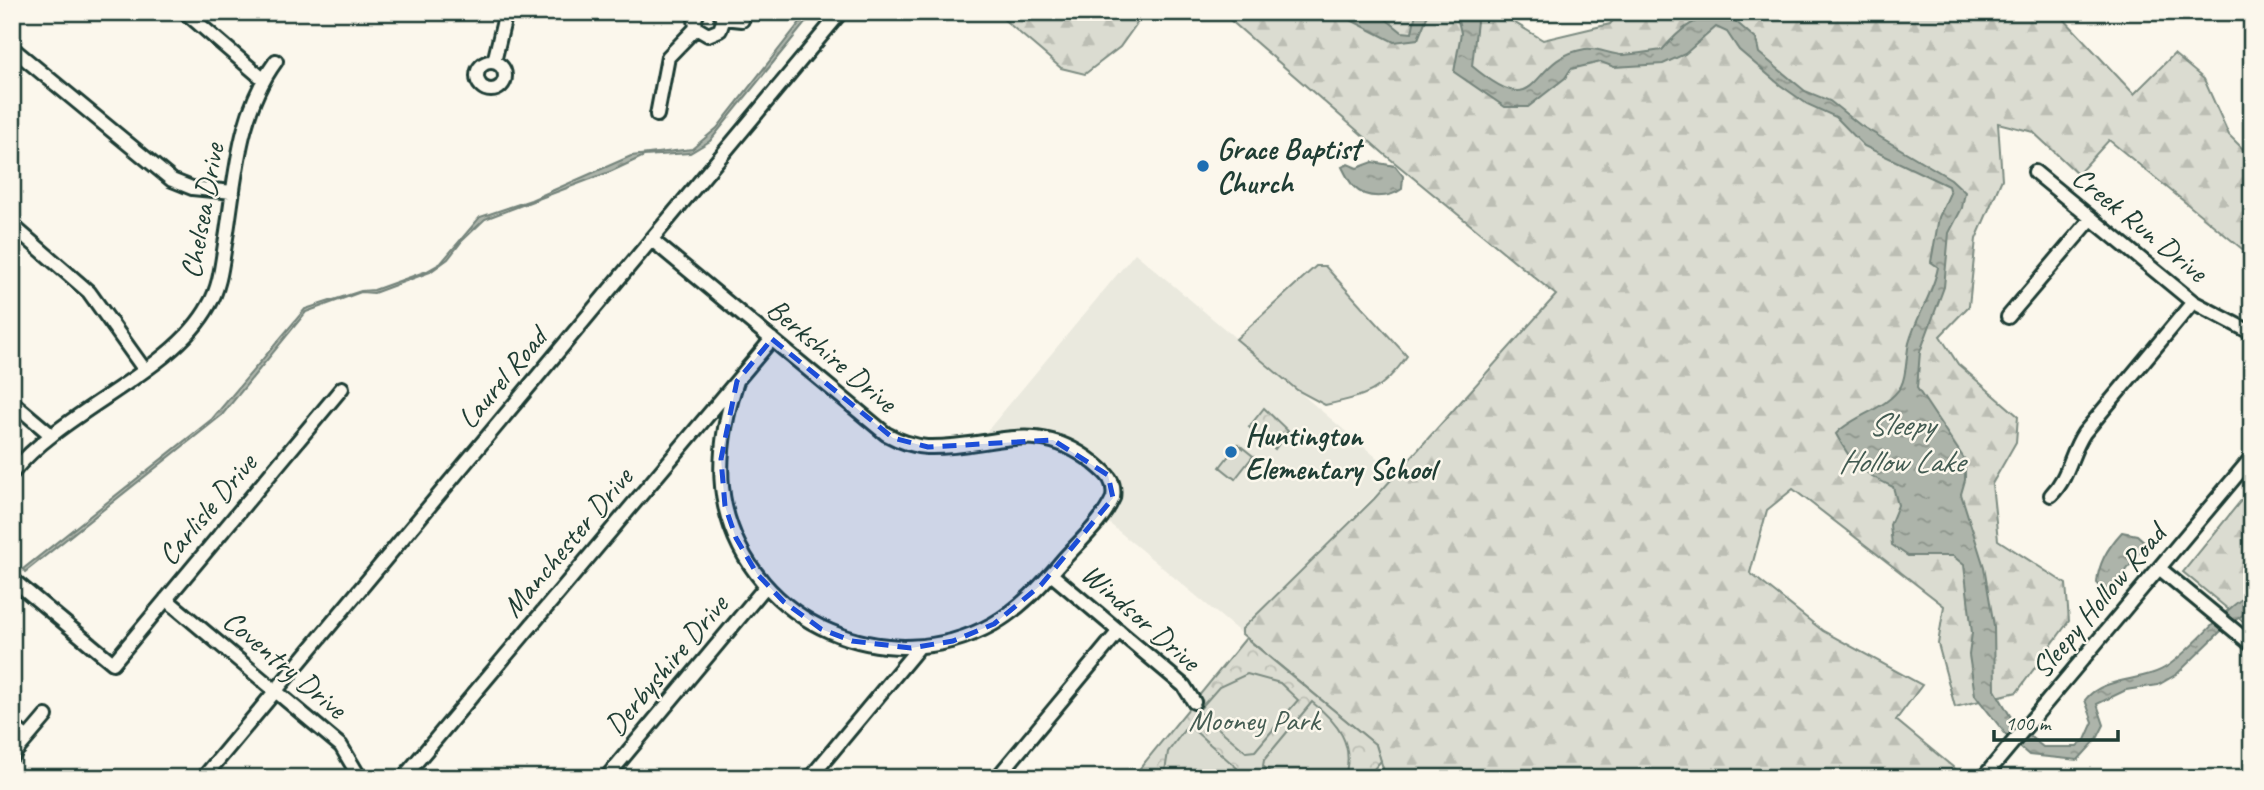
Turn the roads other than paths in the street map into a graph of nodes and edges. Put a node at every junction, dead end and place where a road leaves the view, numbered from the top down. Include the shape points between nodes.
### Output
1 (184, 12) edge
2 (506, 12) edge
3 (698, 12) edge
4 (744, 12) edge
5 (841, 12) edge
6 (722, 15) edge
7 (696, 28) junction
8 (12, 48) edge
9 (276, 61) dead end
10 (494, 62) dead end
11 (263, 79) junction
12 (657, 115) dead end
13 (2035, 172) dead end
14 (233, 192) junction
15 (2091, 219) junction
16 (12, 225) edge
17 (652, 240) junction
18 (2193, 302) junction
19 (2008, 317) dead end
20 (2252, 333) edge
21 (772, 339) junction
22 (144, 369) junction
23 (737, 381) junction
24 (342, 388) dead end
25 (12, 402) edge
26 (51, 434) junction
27 (2252, 457) edge
28 (12, 473) edge
29 (2051, 495) dead end
30 (2159, 568) junction
31 (1051, 574) junction
32 (12, 579) edge
33 (766, 586) junction
34 (166, 599) junction
35 (1119, 631) junction
36 (2252, 645) edge
37 (919, 647) junction
38 (275, 691) junction
39 (1194, 702) dead end
40 (46, 716) dead end
41 (12, 726) edge
42 (27, 738) junction
43 (12, 756) edge
44 (203, 778) edge
45 (360, 778) edge
46 (403, 778) edge
47 (606, 778) edge
48 (810, 778) edge
49 (997, 778) edge
50 (1983, 778) edge

1 - 11 street
2 - 10 street
3 - 7 street
4 - 6 street via 742,20
5 - 17 street, Laurel Road
6 - 7 street via 720,30 713,35
7 - 12 street via 668,57
8 - 14 street via 172,180 191,188
9 - 11 street, Chelsea Drive
11 - 14 street, Chelsea Drive via 247,114
13 - 15 street, Creek Run Drive
14 - 22 street, Chelsea Drive via 219,278 210,304 183,339
15 - 18 street, Creek Run Drive
15 - 19 street
16 - 22 street via 89,292
17 - 21 street, Berkshire Drive
17 - 38 street, Laurel Road
18 - 20 street, Creek Run Drive
18 - 29 street via 2084,433 2065,478
21 - 23 street, Manchester Drive
21 - 31 street, Berkshire Drive via 893,438 928,447 1046,438 1088,458 1108,475 1113,498
22 - 26 street, Chelsea Drive
23 - 33 street via 723,442 723,496 736,538
23 - 46 street, Manchester Drive
24 - 34 street, Carlisle Drive
25 - 26 street
26 - 28 street, Chelsea Drive
27 - 30 street, Sleepy Hollow Road
30 - 36 street
30 - 50 street, Sleepy Hollow Road
31 - 35 street, Windsor Drive
31 - 37 street via 994,624 965,637
32 - 34 street, Carlisle Drive via 113,663
33 - 37 street via 791,609 830,633 864,644
33 - 47 street, Derbyshire Drive
34 - 38 street, Coventry Drive
35 - 39 street, Windsor Drive via 1184,686
35 - 49 street
37 - 48 street
38 - 44 street, Laurel Road
38 - 45 street, Coventry Drive via 341,746
40 - 42 street
41 - 42 street
42 - 43 street

